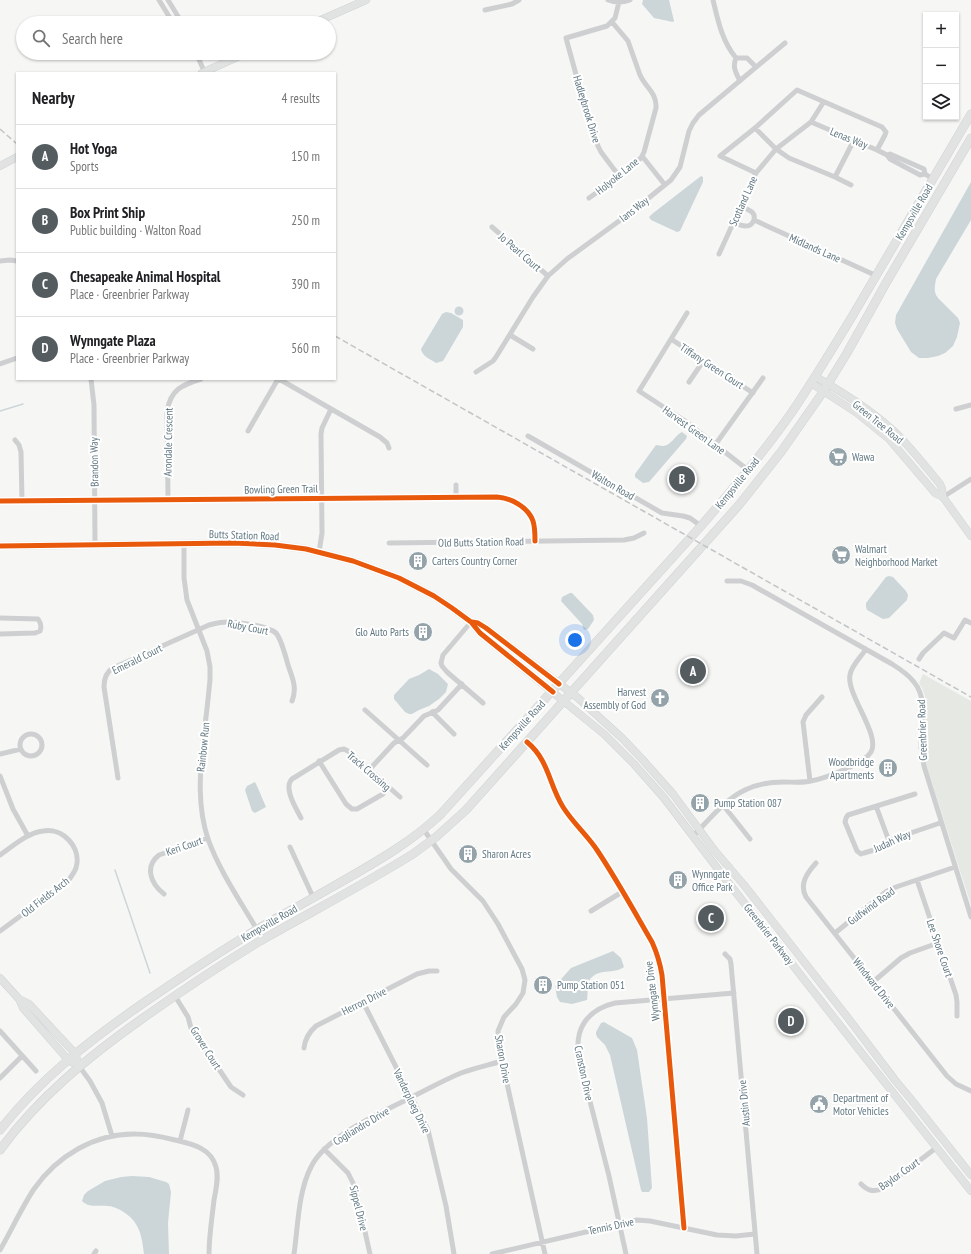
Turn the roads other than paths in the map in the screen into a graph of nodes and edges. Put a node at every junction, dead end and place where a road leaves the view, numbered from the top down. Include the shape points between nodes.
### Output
1 (159, 0) edge
2 (168, 0) edge
3 (366, 0) edge
4 (519, 0) edge
5 (608, 0) edge
6 (630, 0) edge
7 (713, 0) edge
8 (619, 2) junction
9 (485, 10) dead end
10 (169, 16) edge
11 (178, 16) edge
12 (330, 16) edge
13 (612, 22) junction
14 (785, 43) dead end
15 (736, 58) junction
16 (198, 60) edge
17 (231, 60) edge
18 (756, 67) junction
19 (204, 72) edge
20 (206, 72) edge
21 (740, 81) junction
22 (823, 103) junction
23 (971, 114) edge
24 (810, 122) junction
25 (755, 128) junction
26 (971, 138) edge
27 (854, 140) junction
28 (776, 150) junction
29 (877, 150) junction
30 (642, 156) junction
31 (16, 158) edge
32 (0, 166) edge
33 (756, 173) junction
34 (619, 176) junction
35 (835, 177) junction
36 (933, 179) junction
37 (665, 185) junction
38 (851, 185) dead end
39 (589, 198) dead end
40 (741, 206) junction
41 (754, 220) junction
42 (733, 222) junction
43 (492, 227) dead end
44 (719, 254) dead end
45 (0, 261) edge
46 (16, 261) edge
47 (548, 276) junction
48 (876, 276) junction
49 (687, 314) dead end
50 (510, 335) junction
51 (671, 339) junction
52 (533, 349) dead end
53 (16, 358) edge
54 (704, 360) junction
55 (0, 364) edge
56 (476, 372) dead end
57 (763, 378) dead end
58 (91, 380) edge
59 (198, 380) edge
60 (278, 380) edge
61 (281, 380) edge
62 (813, 380) junction
63 (689, 382) dead end
64 (826, 387) junction
65 (752, 393) junction
66 (971, 405) edge
67 (331, 409) junction
68 (956, 409) dead end
69 (248, 430) dead end
70 (528, 436) dead end
71 (15, 440) dead end
72 (715, 445) junction
73 (389, 448) dead end
74 (748, 470) junction
75 (971, 479) edge
76 (456, 485) dead end
77 (456, 497) junction
78 (943, 497) junction
79 (322, 498) junction
80 (95, 500) junction
81 (168, 500) junction
82 (0, 501) edge
83 (22, 501) junction
84 (701, 526) junction
85 (644, 533) dead end
86 (971, 536) edge
87 (535, 541) junction
88 (389, 543) dead end
89 (184, 544) junction
90 (95, 545) junction
91 (0, 546) edge
92 (320, 552) junction
93 (727, 581) dead end
94 (0, 618) edge
95 (471, 622) junction
96 (971, 623) edge
97 (198, 630) junction
98 (0, 634) edge
99 (866, 649) junction
100 (919, 659) dead end
101 (462, 684) junction
102 (559, 684) junction
103 (553, 692) junction
104 (571, 693) junction
105 (822, 697) dead end
106 (292, 701) dead end
107 (564, 701) junction
108 (483, 703) dead end
109 (365, 710) dead end
110 (432, 712) junction
111 (454, 734) dead end
112 (399, 740) junction
113 (527, 742) junction
114 (21, 749) junction
115 (0, 754) edge
116 (319, 761) junction
117 (427, 765) dead end
118 (369, 770) junction
119 (0, 776) edge
120 (118, 778) dead end
121 (810, 782) junction
122 (385, 784) junction
123 (916, 794) dead end
124 (400, 797) dead end
125 (722, 805) junction
126 (876, 806) junction
127 (301, 818) dead end
128 (940, 822) junction
129 (424, 830) junction
130 (699, 830) junction
131 (28, 836) junction
132 (693, 836) junction
133 (208, 838) junction
134 (750, 839) dead end
135 (432, 841) junction
136 (889, 841) junction
137 (290, 847) dead end
138 (0, 855) edge
139 (816, 863) dead end
140 (955, 867) junction
141 (917, 880) junction
142 (622, 892) junction
143 (164, 894) dead end
144 (313, 898) junction
145 (591, 910) dead end
146 (971, 917) edge
147 (257, 929) junction
148 (0, 931) edge
149 (835, 933) junction
150 (263, 940) junction
151 (938, 943) junction
152 (725, 954) dead end
153 (437, 971) dead end
154 (0, 978) edge
155 (872, 982) junction
156 (734, 993) junction
157 (175, 996) junction
158 (19, 999) junction
159 (664, 999) junction
160 (363, 1002) junction
161 (957, 1016) dead end
162 (0, 1031) edge
163 (304, 1048) dead end
164 (75, 1053) junction
165 (22, 1056) junction
166 (68, 1060) junction
167 (502, 1061) junction
168 (79, 1066) junction
169 (36, 1071) dead end
170 (0, 1078) edge
171 (971, 1091) edge
172 (243, 1095) dead end
173 (412, 1098) junction
174 (188, 1110) dead end
175 (0, 1130) edge
176 (112, 1136) junction
177 (180, 1141) junction
178 (936, 1148) junction
179 (324, 1149) junction
180 (0, 1150) edge
181 (971, 1175) edge
182 (861, 1184) dead end
183 (971, 1191) edge
184 (620, 1224) junction
185 (684, 1228) junction
186 (756, 1234) junction
187 (542, 1242) junction
188 (0, 1250) edge
189 (209, 1254) edge
190 (294, 1254) edge
191 (370, 1254) edge
192 (454, 1254) edge
193 (492, 1254) edge
194 (545, 1254) edge
195 (626, 1254) edge
196 (757, 1254) edge

1 - 10 street
2 - 11 street
3 - 12 main road
4 - 9 street
5 - 8 street
6 - 8 street
7 - 15 street via 719,27
8 - 13 street
13 - 30 street, Holyoke Lane via 628,42 642,80 656,101
13 - 34 street, Hadleybrook Drive via 601,29 566,38 598,146
14 - 18 street, Ians Way
15 - 18 street via 747,58
15 - 21 street via 734,67
16 - 19 street
17 - 20 main road
18 - 21 street, Ians Way
21 - 37 street, Ians Way via 693,123 680,167
22 - 24 street, Scotland Lane
22 - 25 street via 797,90
22 - 29 street via 882,127 886,132
23 - 36 main road, Kempsville Road
24 - 27 street, Lenas Way
24 - 28 street, Scotland Lane
25 - 28 street
25 - 33 street via 720,156
26 - 64 main road, Kempsville Road
27 - 29 street, Lenas Way
27 - 35 street
28 - 33 street, Scotland Lane
28 - 35 street
29 - 36 street, Lenas Way via 924,169 925,174
30 - 34 street, Holyoke Lane
30 - 37 street
31 - 32 main road
33 - 40 street, Scotland Lane
34 - 39 street, Holyoke Lane
35 - 38 street
36 - 48 main road, Kempsville Road
37 - 47 street, Ians Way
40 - 41 street, Midlands Lane via 752,212
40 - 42 street, Scotland Lane
41 - 42 street via 751,225 746,226
41 - 48 street, Midlands Lane
42 - 44 street, Scotland Lane
43 - 47 street, Jo Pearl Court
45 - 46 street
47 - 50 street, Ians Way
48 - 62 main road, Kempsville Road
49 - 51 street
50 - 52 street
50 - 56 street, Ians Way via 492,361
51 - 54 street, Tiffany Green Court
51 - 72 street, Harvest Green Lane via 640,391
53 - 55 street
54 - 63 street
54 - 65 street, Tiffany Green Court
57 - 65 street
58 - 80 street, Brandon Way via 94,405
59 - 81 street, Arondale Crescent via 180,387 168,404
60 - 69 street
61 - 67 street
62 - 64 main road, Green Tree Road
62 - 74 main road, Kempsville Road
64 - 78 main road, Green Tree Road via 870,412 899,437 940,484
64 - 104 main road, Kempsville Road via 785,447 738,506
65 - 72 street
66 - 68 street
67 - 73 street via 380,436
67 - 79 street via 321,434
70 - 84 street, Walton Road via 662,513 690,518
71 - 83 street via 21,452
72 - 74 street, Harvest Green Lane
74 - 84 main road, Kempsville Road
75 - 78 street
76 - 77 street
77 - 79 street, Bowling Green Trail
77 - 87 street, Bowling Green Trail via 497,497 511,500 524,508 532,519
78 - 86 main road, Green Tree Road
79 - 81 street, Bowling Green Trail
79 - 92 street
80 - 81 street, Bowling Green Trail
80 - 83 street, Bowling Green Trail
80 - 90 street, Brandon Way
82 - 83 street, Bowling Green Trail
84 - 102 main road, Kempsville Road
85 - 87 street, Old Butts Station Road via 624,540
87 - 88 street, Old Butts Station Road
89 - 90 main road, Butts Station Road
89 - 92 main road, Butts Station Road via 260,544
89 - 97 street, Rainbow Run via 185,590
90 - 91 main road, Butts Station Road
92 - 95 main road, Butts Station Road via 399,578 434,596
93 - 99 street, Greenbrier Road via 741,581 752,585
94 - 98 street via 38,619 42,627 35,633
95 - 101 street via 441,660 443,667
95 - 102 main road, Butts Station Road via 486,628
95 - 103 main road, Butts Station Road via 480,633
96 - 100 street via 965,620 954,638 944,633
97 - 106 street, Ruby Court via 217,623 229,622 274,631 294,681
97 - 120 street, Emerald Court via 113,668 104,679
97 - 133 street, Rainbow Run via 207,651 210,668 200,778 201,809
99 - 121 street via 849,676 870,731 873,744 871,752 857,764
99 - 128 street, Greenbrier Road via 904,672 915,682 920,693 923,709 921,748
101 - 108 street
101 - 110 street via 438,710
102 - 103 main road, Kempsville Road
102 - 104 main road, Greenbrier Parkway
103 - 107 main road, Greenbrier Parkway
103 - 129 main road, Kempsville Road via 454,801
104 - 107 main road, Kempsville Road
104 - 130 main road, Greenbrier Parkway via 622,738 672,794
105 - 121 street via 803,722
107 - 113 main road, Kempsville Road
107 - 132 main road, Greenbrier Parkway via 604,734 634,764
109 - 112 street
110 - 111 street
110 - 112 street via 424,716
112 - 117 street
112 - 118 street
113 - 135 main road, Kempsville Road via 459,816
113 - 142 street, Wynngate Drive via 544,761 563,807 597,849
114 - 114 street via 26,755 34,756 41,751 41,739 35,734 27,735 21,741
114 - 115 street
116 - 118 street, Track Crossing via 336,750 344,749
116 - 122 street via 346,804 352,809 357,809 383,794 386,790
116 - 127 street, Track Crossing via 288,783 288,790
118 - 122 street, Track Crossing
119 - 131 street
121 - 125 street via 759,785 745,790
122 - 124 street, Track Crossing
123 - 126 street, Judah Way
125 - 130 street
125 - 134 street
126 - 136 street
126 - 136 street, Judah Way via 848,815 846,822 857,851 861,854
128 - 136 street, Judah Way
128 - 140 street, Greenbrier Road
129 - 135 street, Sharon Drive
129 - 144 main road, Kempsville Road
130 - 132 street
130 - 181 main road, Greenbrier Parkway
131 - 138 street, Old Fields Arch
131 - 148 street, Old Fields Arch via 44,830 60,833 76,851 76,867 68,881
132 - 178 main road, Greenbrier Parkway
133 - 143 street, Keri Court via 155,858 151,874 155,885
133 - 147 street, Rainbow Run via 220,867
135 - 150 main road, Kempsville Road
135 - 167 street, Sharon Drive via 451,869 482,901 498,924 522,969 525,980 523,993 504,1017 498,1031
137 - 144 street
139 - 149 street, Windward Drive via 804,880 804,893
140 - 141 street, Gulfwind Road
140 - 146 street, Greenbrier Road
141 - 149 street, Gulfwind Road via 887,891
141 - 151 street, Lee Shore Court
142 - 145 street
142 - 159 street, Wynngate Drive via 657,952
144 - 147 main road, Kempsville Road
147 - 150 street, Rainbow Run
147 - 164 main road, Kempsville Road via 156,994
149 - 155 street, Windward Drive
150 - 157 main road, Kempsville Road
151 - 155 street via 910,952
151 - 161 street, Lee Shore Court via 956,995
152 - 156 street, Austin Drive via 730,959
153 - 160 street, Herron Drive via 421,972
154 - 158 main road
155 - 171 street, Windward Drive via 947,1076 956,1084
156 - 159 street, Cranston Drive
156 - 186 street, Austin Drive
157 - 168 main road, Kempsville Road
157 - 172 street, Grover Court via 192,1028 231,1087
158 - 164 main road via 29,1004
158 - 166 main road via 23,1008
159 - 184 street, Cranston Drive via 615,1003 600,1008 587,1018 578,1035 579,1058
159 - 185 street, Wynngate Drive
160 - 163 street, Herron Drive via 316,1026 308,1034
160 - 173 street, Vanderploeg Drive
162 - 165 street
164 - 166 main road, Kempsville Road
164 - 168 main road
165 - 169 street
165 - 170 street
166 - 168 main road
166 - 175 main road, Kempsville Road via 27,1099
167 - 173 street, Cogliandro Drive via 461,1073
167 - 187 street, Sharon Drive
168 - 176 street via 102,1103
168 - 180 main road, Kempsville Road via 32,1111
173 - 179 street, Cogliandro Drive via 353,1129
173 - 192 street, Vanderploeg Drive via 430,1138
174 - 177 street
176 - 177 street via 137,1134
176 - 188 street via 91,1142 68,1154 54,1166 34,1189
177 - 189 street via 199,1146 211,1156 216,1166
178 - 182 street, Baylor Court via 882,1189 871,1191
178 - 183 main road, Greenbrier Parkway
179 - 190 street, Cogliandro Drive via 311,1166 304,1182
179 - 191 street, Sippel Drive via 348,1174 355,1187
184 - 185 street, Tennis Drive via 642,1220
184 - 187 street, Tennis Drive
184 - 195 street, Cranston Drive
185 - 186 street, Tennis Drive via 729,1236
186 - 196 street, Austin Drive
187 - 193 street, Tennis Drive
187 - 194 street, Sharon Drive

